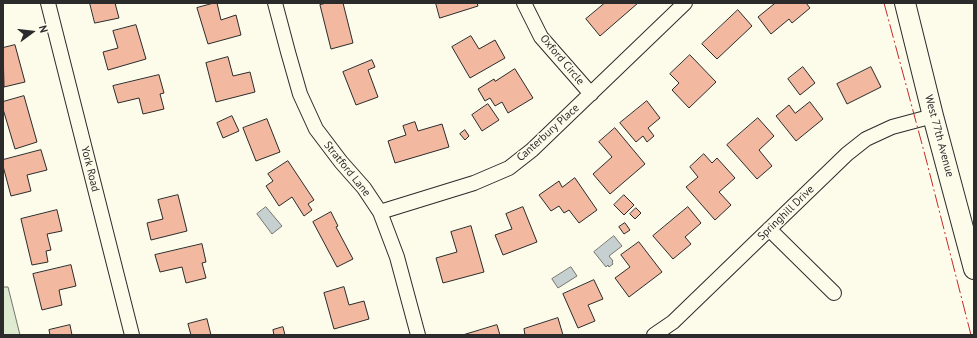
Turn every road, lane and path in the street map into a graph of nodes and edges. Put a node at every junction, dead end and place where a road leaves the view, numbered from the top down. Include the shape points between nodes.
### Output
1 (48, 3) edge
2 (275, 3) edge
3 (524, 3) edge
4 (685, 3) edge
5 (905, 3) edge
6 (591, 94) junction
7 (933, 116) junction
8 (380, 212) junction
9 (769, 229) junction
10 (974, 268) edge
11 (834, 293) dead end
12 (132, 335) edge
13 (418, 335) edge
14 (654, 335) edge

1 - 12 street, York Road
2 - 8 street, Stratford Lane via 300,94 316,130 364,188
3 - 6 street, Oxford Circle via 541,37
4 - 6 street, Canterbury Place
5 - 7 street, West 77th Avenue
6 - 8 street, Canterbury Place via 532,150 509,168 474,183
7 - 9 street, Springhill Drive via 892,127 866,139
7 - 10 street, West 77th Avenue
8 - 13 street, Stratford Lane via 397,257
9 - 11 street
9 - 14 street, Springhill Drive via 673,322

